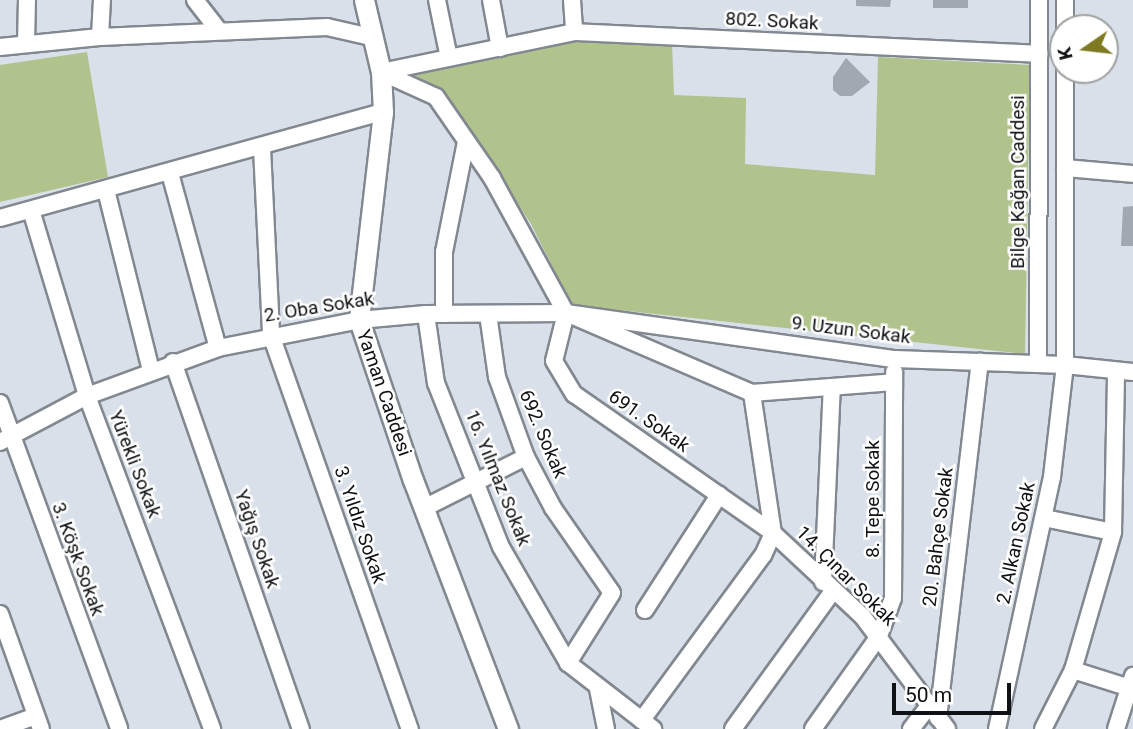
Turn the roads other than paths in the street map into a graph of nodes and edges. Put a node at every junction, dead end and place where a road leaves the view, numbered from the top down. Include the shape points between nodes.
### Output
1 (27, 0) edge
2 (102, 0) edge
3 (195, 0) edge
4 (364, 0) edge
5 (437, 0) edge
6 (492, 0) edge
7 (572, 0) edge
8 (1039, 0) edge
9 (219, 31) junction
10 (574, 32) junction
11 (100, 37) junction
12 (371, 37) junction
13 (26, 43) junction
14 (0, 47) edge
15 (500, 48) junction
16 (1039, 54) junction
17 (449, 58) junction
18 (381, 72) junction
19 (1065, 84) edge
20 (383, 112) junction
21 (466, 142) junction
22 (262, 148) junction
23 (1065, 168) junction
24 (170, 173) junction
25 (1133, 174) edge
26 (106, 190) junction
27 (31, 210) junction
28 (0, 218) edge
29 (566, 313) junction
30 (426, 314) junction
31 (444, 314) junction
32 (488, 314) junction
33 (359, 320) junction
34 (271, 335) junction
35 (218, 348) junction
36 (895, 359) junction
37 (980, 361) junction
38 (173, 362) junction
39 (1038, 363) junction
40 (1065, 365) junction
41 (150, 370) junction
42 (1125, 372) edge
43 (894, 382) junction
44 (832, 387) junction
45 (751, 393) junction
46 (87, 396) junction
47 (0, 403) edge
48 (5, 439) edge
49 (526, 457) junction
50 (475, 482) junction
51 (719, 495) junction
52 (424, 508) junction
53 (1044, 517) junction
54 (1113, 532) junction
55 (773, 533) junction
56 (827, 587) junction
57 (645, 610) dead end
58 (0, 614) edge
59 (879, 636) junction
60 (568, 663) junction
61 (1073, 670) junction
62 (1132, 684) edge
63 (598, 689) junction
64 (937, 718) edge
65 (38, 722) edge
66 (648, 724) edge
67 (0, 729) edge
68 (119, 729) edge
69 (212, 729) edge
70 (301, 729) edge
71 (410, 729) edge
72 (508, 729) edge
73 (606, 729) edge
74 (733, 729) edge
75 (813, 729) edge
76 (911, 729) edge
77 (997, 729) edge
78 (1043, 729) edge
79 (1116, 729) edge

1 - 13 street
2 - 11 street
3 - 9 street
4 - 12 main road, Yaman Caddesi
5 - 17 street
6 - 15 street
7 - 10 street
8 - 16 street, Bilge Kağan Caddesi
9 - 11 street
9 - 12 street via 327,27
10 - 15 street, 802. Sokak
10 - 16 street, 802. Sokak
11 - 13 street
12 - 18 main road, Yaman Caddesi
13 - 14 street
15 - 17 street, 802. Sokak
16 - 39 street, Bilge Kağan Caddesi
17 - 18 street, 802. Sokak
18 - 20 main road, Yaman Caddesi
18 - 21 street via 436,97
19 - 23 street
20 - 22 street
20 - 33 main road, Yaman Caddesi
21 - 29 street via 492,177
21 - 31 street via 444,252
22 - 24 street
22 - 34 street, 3. Yıldız Sokak
23 - 25 street
23 - 40 street
24 - 26 street
24 - 35 street
26 - 27 street
26 - 41 street
27 - 28 street
27 - 46 street, Yürekli Sokak
29 - 32 street, 2. Oba Sokak
29 - 36 street, 9. Uzun Sokak
29 - 45 street
29 - 51 street, 691. Sokak via 554,361 574,394
30 - 31 street, 2. Oba Sokak
30 - 33 street, 2. Oba Sokak
30 - 50 street, 16. Yılmaz Sokak via 436,383
31 - 32 street, 2. Oba Sokak
32 - 49 street, 692. Sokak via 496,377
33 - 34 street, 2. Oba Sokak
33 - 52 main road, Yaman Caddesi
34 - 35 street, 2. Oba Sokak
34 - 71 street, 3. Yıldız Sokak
35 - 38 street, 2. Oba Sokak
36 - 37 street, 9. Uzun Sokak
36 - 43 street, 8. Tepe Sokak
37 - 39 street, 9. Uzun Sokak
37 - 64 street, 20. Bahçe Sokak
38 - 41 street, 2. Oba Sokak
38 - 70 street, Yağış Sokak
39 - 40 street, 9. Uzun Sokak
40 - 42 street, 9. Uzun Sokak
40 - 53 street, 2. Alkan Sokak
41 - 46 street, 2. Oba Sokak
42 - 54 street
43 - 44 street
43 - 59 street, 8. Tepe Sokak via 893,598
44 - 45 street
44 - 56 street
45 - 55 street, 14. Çınar Sokak
46 - 48 street, 2. Oba Sokak
46 - 69 street, Yürekli Sokak
47 - 48 street, 3. Köşk Sokak
48 - 68 street, 3. Köşk Sokak
49 - 50 street
49 - 60 street, 692. Sokak via 553,508 612,593
50 - 52 street
50 - 60 street, 16. Yılmaz Sokak via 501,547
51 - 55 street, 691. Sokak
51 - 57 street
52 - 72 main road, Yaman Caddesi
53 - 54 street
53 - 77 street, 2. Alkan Sokak
54 - 61 street
55 - 56 street, 14. Çınar Sokak
55 - 66 street via 763,555
56 - 59 street, 14. Çınar Sokak
56 - 74 street
58 - 65 street
59 - 64 street, 14. Çınar Sokak
59 - 75 street, 8. Tepe Sokak
60 - 63 street, 16. Yılmaz Sokak
61 - 62 street
61 - 78 street
62 - 79 street
63 - 66 street, 16. Yılmaz Sokak
63 - 73 street
64 - 76 street
65 - 67 street

